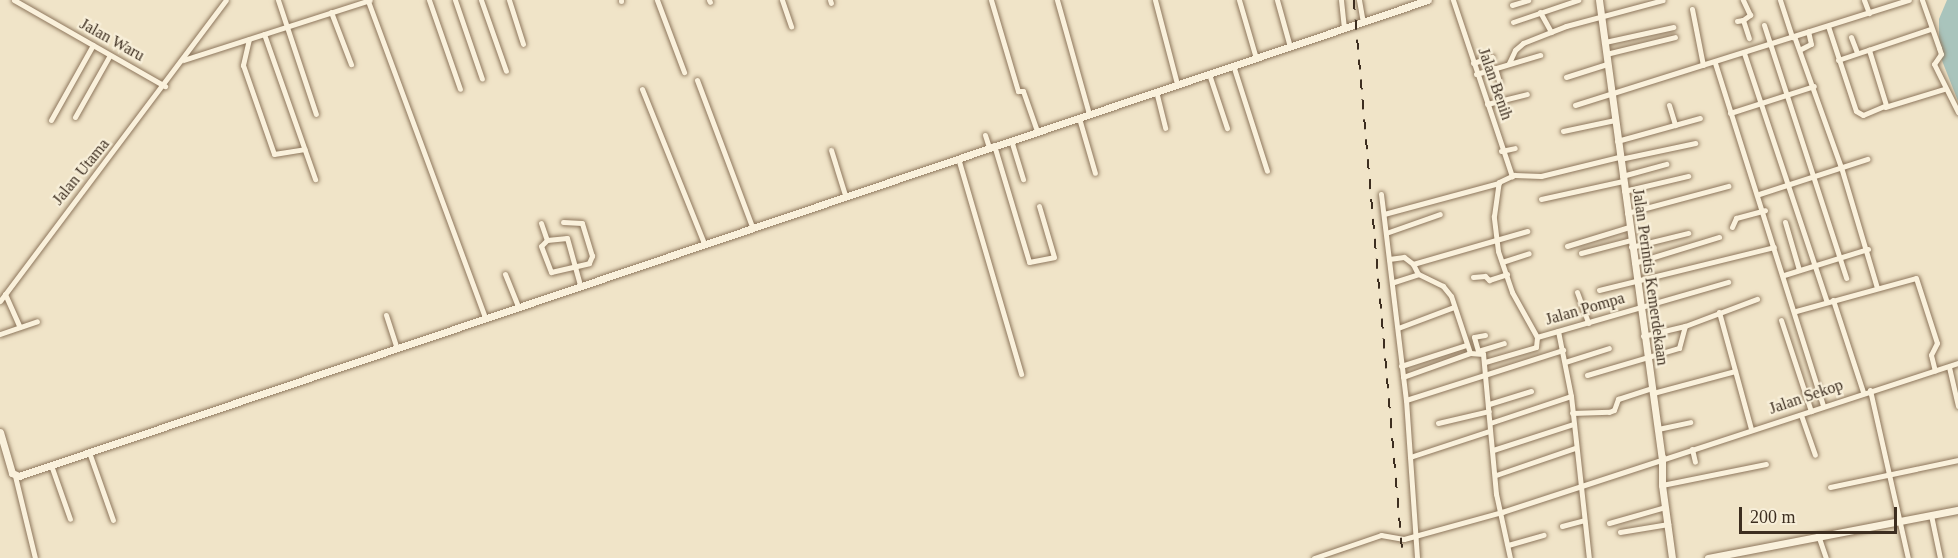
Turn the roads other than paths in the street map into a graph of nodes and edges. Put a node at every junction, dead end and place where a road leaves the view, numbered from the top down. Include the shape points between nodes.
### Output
1 (14, 0) edge
2 (226, 0) edge
3 (278, 0) edge
4 (369, 0) edge
5 (429, 0) edge
6 (455, 0) edge
7 (481, 0) edge
8 (509, 0) edge
9 (657, 0) edge
10 (782, 0) edge
11 (991, 0) edge
12 (1057, 0) edge
13 (1155, 0) edge
14 (1239, 0) edge
15 (1277, 0) edge
16 (1341, 0) edge
17 (1359, 0) edge
18 (1428, 0) edge
19 (1453, 0) edge
20 (1528, 0) edge
21 (1578, 0) edge
22 (1599, 0) edge
23 (1663, 0) edge
24 (1743, 0) edge
25 (1780, 0) edge
26 (1864, 0) edge
27 (1909, 0) edge
28 (1922, 0) edge
29 (1898, 2) edge
30 (1512, 5) dead end
31 (1692, 9) dead end
32 (331, 12) junction
33 (1540, 12) junction
34 (1869, 13) junction
35 (1601, 17) junction
36 (1363, 22) junction
37 (1513, 22) dead end
38 (1764, 25) dead end
39 (288, 26) junction
40 (791, 26) dead end
41 (1828, 26) junction
42 (1673, 27) dead end
43 (1344, 29) junction
44 (1930, 29) junction
45 (1808, 31) junction
46 (1551, 32) junction
47 (264, 34) junction
48 (1793, 36) junction
49 (1675, 37) dead end
50 (1851, 37) dead end
51 (1749, 38) dead end
52 (249, 39) junction
53 (1605, 42) junction
54 (523, 44) dead end
55 (93, 45) junction
56 (1770, 45) junction
57 (1290, 47) junction
58 (1801, 49) junction
59 (1869, 50) junction
60 (1744, 53) junction
61 (1857, 53) junction
62 (1606, 54) junction
63 (110, 55) junction
64 (1540, 55) dead end
65 (1492, 57) dead end
66 (1256, 58) junction
67 (181, 60) junction
68 (1838, 60) junction
69 (1473, 63) junction
70 (1509, 63) junction
71 (1715, 63) junction
72 (351, 64) dead end
73 (1607, 64) junction
74 (1233, 65) junction
75 (1703, 65) junction
76 (1495, 68) junction
77 (506, 71) dead end
78 (684, 72) dead end
79 (1209, 74) junction
80 (1476, 74) junction
81 (1566, 77) dead end
82 (482, 79) dead end
83 (697, 80) dead end
84 (1499, 81) dead end
85 (1177, 84) junction
86 (165, 86) junction
87 (1814, 86) junction
88 (460, 89) dead end
89 (642, 89) dead end
90 (1944, 89) junction
91 (1156, 91) junction
92 (1527, 94) dead end
93 (1611, 94) junction
94 (1787, 96) junction
95 (1487, 104) junction
96 (1761, 104) junction
97 (1575, 105) dead end
98 (1669, 105) dead end
99 (1885, 107) junction
100 (1958, 112) edge
101 (1730, 113) junction
102 (316, 114) dead end
103 (1089, 114) junction
104 (75, 117) dead end
105 (1079, 118) junction
106 (1700, 118) dead end
107 (51, 120) dead end
108 (1615, 120) junction
109 (1675, 125) junction
110 (1165, 128) dead end
111 (1227, 128) dead end
112 (1037, 131) junction
113 (1563, 131) dead end
114 (985, 135) dead end
115 (1011, 140) junction
116 (1617, 141) junction
117 (1695, 143) dead end
118 (992, 146) junction
119 (1515, 148) dead end
120 (305, 149) junction
121 (831, 150) dead end
122 (1501, 151) junction
123 (958, 158) junction
124 (1619, 158) junction
125 (1867, 159) dead end
126 (1666, 164) dead end
127 (1841, 167) junction
128 (1267, 171) dead end
129 (1095, 173) dead end
130 (1512, 176) junction
131 (1816, 176) junction
132 (1688, 177) dead end
133 (315, 179) dead end
134 (1023, 179) dead end
135 (1623, 179) junction
136 (1499, 183) junction
137 (1728, 186) dead end
138 (1788, 186) junction
139 (1624, 191) junction
140 (1381, 194) dead end
141 (1759, 194) junction
142 (845, 195) junction
143 (1541, 199) dead end
144 (1039, 206) dead end
145 (1765, 210) junction
146 (1627, 213) junction
147 (1384, 214) junction
148 (1440, 214) dead end
149 (563, 222) dead end
150 (1785, 222) dead end
151 (541, 223) dead end
152 (752, 226) junction
153 (1732, 227) dead end
154 (1629, 228) junction
155 (1527, 231) dead end
156 (1386, 233) junction
157 (1688, 233) dead end
158 (1719, 237) dead end
159 (547, 240) junction
160 (1498, 240) junction
161 (704, 243) junction
162 (1631, 243) junction
163 (1566, 246) dead end
164 (1774, 247) junction
165 (1868, 249) junction
166 (1581, 253) dead end
167 (1529, 254) dead end
168 (1841, 257) junction
169 (1389, 259) junction
170 (1502, 262) junction
171 (1634, 263) junction
172 (1413, 264) junction
173 (1815, 265) junction
174 (574, 266) junction
175 (1799, 270) junction
176 (504, 274) dead end
177 (1418, 274) junction
178 (1507, 274) junction
179 (1784, 275) junction
180 (1473, 277) dead end
181 (1846, 278) dead end
182 (1636, 280) junction
183 (1394, 282) junction
184 (1728, 282) dead end
185 (580, 285) junction
186 (1877, 288) junction
187 (1599, 290) dead end
188 (1578, 292) dead end
189 (6, 294) junction
190 (1757, 299) dead end
191 (0, 301) edge
192 (1830, 301) junction
193 (518, 306) junction
194 (1454, 307) junction
195 (1640, 307) junction
196 (1796, 311) junction
197 (1719, 312) junction
198 (386, 315) dead end
199 (485, 317) junction
200 (1781, 320) dead end
201 (37, 321) dead end
202 (1588, 323) junction
203 (1685, 326) junction
204 (20, 327) junction
205 (1398, 328) junction
206 (1558, 331) junction
207 (0, 334) edge
208 (1485, 334) dead end
209 (1643, 336) junction
210 (1537, 337) junction
211 (1504, 344) dead end
212 (1466, 345) junction
213 (397, 348) junction
214 (1609, 348) dead end
215 (1563, 350) junction
216 (1478, 351) junction
217 (1470, 353) junction
218 (1647, 357) junction
219 (1485, 362) junction
220 (1565, 362) junction
221 (1958, 363) edge
222 (1401, 366) junction
223 (1949, 367) junction
224 (1735, 371) junction
225 (1935, 371) junction
226 (1021, 374) dead end
227 (1486, 375) junction
228 (1587, 375) dead end
229 (1403, 377) junction
230 (1653, 391) junction
231 (1866, 391) junction
232 (1531, 392) dead end
233 (1571, 396) junction
234 (1406, 400) junction
235 (1489, 404) junction
236 (1823, 406) junction
237 (1958, 406) edge
238 (1489, 411) junction
239 (1810, 411) junction
240 (1572, 413) junction
241 (1801, 415) junction
242 (1690, 422) dead end
243 (1438, 423) dead end
244 (1490, 423) junction
245 (1573, 424) junction
246 (1658, 429) junction
247 (1751, 429) junction
248 (1489, 431) junction
249 (0, 432) edge
250 (1575, 448) junction
251 (1692, 449) junction
252 (1493, 450) junction
253 (88, 453) junction
254 (1815, 455) dead end
255 (1410, 457) junction
256 (1662, 457) junction
257 (1958, 460) edge
258 (1695, 462) dead end
259 (1766, 464) dead end
260 (51, 465) junction
261 (1888, 473) junction
262 (1496, 475) junction
263 (15, 476) junction
264 (1580, 484) junction
265 (1662, 485) junction
266 (1830, 487) dead end
267 (1665, 507) junction
268 (1958, 510) edge
269 (1502, 512) junction
270 (1931, 514) junction
271 (70, 519) dead end
272 (113, 520) dead end
273 (1584, 520) junction
274 (1899, 520) junction
275 (1609, 523) dead end
276 (1668, 524) junction
277 (1562, 526) dead end
278 (1620, 532) dead end
279 (1544, 535) dead end
280 (1818, 535) junction
281 (1415, 536) junction
282 (1508, 545) junction
283 (35, 558) edge
284 (1314, 558) edge
285 (1417, 558) edge
286 (1510, 558) edge
287 (1589, 558) edge
288 (1672, 558) edge
289 (1708, 558) edge
290 (1826, 558) edge
291 (1908, 558) edge
292 (1940, 558) edge

1 - 55 street, Jalan Waru
2 - 67 street, Jalan Utama
3 - 39 street
4 - 32 street
4 - 199 street
5 - 88 street
6 - 82 street
7 - 77 street
8 - 54 street
9 - 78 street
10 - 40 street
11 - 112 street via 1018,92 1023,91
12 - 103 street
13 - 85 street
14 - 66 street
15 - 57 street
16 - 43 street
17 - 36 street
18 - 36 street
19 - 69 street, Jalan Benih
20 - 30 street
21 - 33 street
22 - 35 street, Jalan Perintis Kemerdekaan
23 - 35 street
24 - 51 street via 1750,15 1740,21
25 - 48 street
26 - 34 street
27 - 29 street
28 - 44 street
29 - 34 street
31 - 75 street
32 - 39 street
32 - 72 street
33 - 37 street
33 - 46 street
34 - 41 street
35 - 46 street
35 - 53 street, Jalan Perintis Kemerdekaan
36 - 43 street
38 - 56 street
39 - 47 street
39 - 102 street
41 - 45 street
41 - 68 street
42 - 53 street
43 - 57 street
44 - 59 street
44 - 90 street via 1941,54 1934,64
45 - 48 street
45 - 58 street via 1811,44
46 - 70 street via 1518,45
47 - 52 street
47 - 120 street
48 - 56 street
48 - 58 street
49 - 62 street
50 - 61 street
52 - 67 street
52 - 120 street via 243,65 274,154
53 - 62 street, Jalan Perintis Kemerdekaan
55 - 63 street, Jalan Waru
55 - 107 street
56 - 60 street
56 - 94 street
57 - 66 street
58 - 87 street
59 - 61 street
59 - 99 street
60 - 71 street
60 - 96 street
61 - 68 street
62 - 73 street, Jalan Perintis Kemerdekaan
63 - 86 street, Jalan Waru
63 - 104 street
64 - 70 street
65 - 69 street
66 - 74 street
67 - 86 street, Jalan Utama
68 - 99 street via 1858,113 1863,115
69 - 80 street, Jalan Benih
70 - 76 street
71 - 75 street
71 - 101 street
73 - 81 street
73 - 93 street, Jalan Perintis Kemerdekaan
74 - 79 street
74 - 128 street
75 - 93 street
76 - 80 street
76 - 84 street
79 - 85 street
79 - 111 street
80 - 95 street, Jalan Benih
83 - 152 street
85 - 91 street
86 - 189 street, Jalan Utama
87 - 94 street
87 - 127 street
89 - 161 street
90 - 99 street
90 - 100 street
91 - 103 street
91 - 110 street
92 - 95 street
93 - 97 street
93 - 108 street, Jalan Perintis Kemerdekaan
94 - 96 street
94 - 131 street
95 - 122 street, Jalan Benih
96 - 101 street
96 - 138 street
98 - 109 street
101 - 141 street
103 - 105 street
105 - 112 street
105 - 129 street
106 - 109 street
108 - 113 street
108 - 116 street, Jalan Perintis Kemerdekaan
109 - 116 street
112 - 115 street
114 - 118 street
115 - 118 street
115 - 134 street
116 - 124 street, Jalan Perintis Kemerdekaan
117 - 124 street
118 - 123 street
118 - 144 street via 1029,262 1054,257
119 - 122 street
120 - 133 street
121 - 142 street
122 - 130 street, Jalan Benih
123 - 142 street
123 - 226 street
124 - 130 street via 1541,176
124 - 135 street, Jalan Perintis Kemerdekaan
125 - 127 street
126 - 135 street
127 - 131 street
127 - 165 street
130 - 136 street
131 - 138 street
131 - 168 street
132 - 139 street
135 - 139 street, Jalan Perintis Kemerdekaan
135 - 143 street
136 - 147 street
136 - 160 street, Jalan Pompa via 1494,216
137 - 146 street
138 - 141 street
138 - 173 street
139 - 146 street, Jalan Perintis Kemerdekaan
140 - 147 street
141 - 145 street
142 - 152 street
145 - 153 street via 1736,218
145 - 164 street
146 - 154 street, Jalan Perintis Kemerdekaan
147 - 156 street
148 - 156 street
149 - 174 street via 582,223 592,256 589,263
150 - 175 street
151 - 159 street
152 - 161 street
154 - 162 street, Jalan Perintis Kemerdekaan
154 - 163 street
155 - 160 street
156 - 169 street
157 - 162 street
158 - 171 street
159 - 174 street via 567,238
159 - 174 street via 541,246 551,272
160 - 170 street, Jalan Pompa
160 - 172 street
161 - 185 street
162 - 166 street
162 - 171 street, Jalan Perintis Kemerdekaan
164 - 179 street
164 - 182 street
165 - 168 street
165 - 186 street
167 - 170 street
168 - 173 street
168 - 181 street
169 - 172 street via 1404,257
169 - 183 street
170 - 178 street, Jalan Pompa
171 - 182 street, Jalan Perintis Kemerdekaan
172 - 177 street
173 - 175 street
173 - 192 street
174 - 185 street
175 - 179 street
176 - 193 street
177 - 183 street
177 - 194 street via 1443,286
178 - 180 street via 1489,280 1485,276
178 - 210 street, Jalan Pompa
179 - 196 street
182 - 187 street
182 - 195 street, Jalan Perintis Kemerdekaan
183 - 205 street
184 - 195 street, Jalan Pompa
185 - 193 street
186 - 192 street
186 - 225 street via 1916,278 1937,343 1931,356
188 - 202 street
189 - 191 street, Jalan Utama
189 - 204 street
190 - 197 street
192 - 196 street
192 - 231 street
193 - 199 street
194 - 205 street
194 - 212 street
195 - 202 street, Jalan Pompa
195 - 209 street, Jalan Perintis Kemerdekaan
196 - 236 street
197 - 203 street
197 - 224 street
198 - 213 street
199 - 213 street
200 - 239 street
201 - 204 street
202 - 206 street, Jalan Pompa
203 - 209 street
203 - 218 street via 1680,333 1681,346
204 - 207 street
205 - 222 street
206 - 210 street, Jalan Pompa
206 - 215 street
208 - 216 street via 1474,337
209 - 218 street, Jalan Perintis Kemerdekaan
210 - 219 street via 1536,347
211 - 216 street
212 - 217 street
212 - 222 street
213 - 253 street
214 - 220 street
215 - 220 street
215 - 227 street
216 - 217 street
216 - 219 street
217 - 229 street
218 - 228 street
218 - 230 street, Jalan Perintis Kemerdekaan
219 - 227 street
220 - 233 street
221 - 223 street, Jalan Sekop
222 - 229 street
223 - 225 street, Jalan Sekop
223 - 237 street
224 - 230 street
224 - 247 street
225 - 231 street, Jalan Sekop
227 - 234 street
227 - 235 street
229 - 234 street
230 - 240 street via 1618,399 1609,412
230 - 246 street, Jalan Perintis Kemerdekaan
231 - 236 street, Jalan Sekop
231 - 261 street
232 - 235 street
233 - 240 street
233 - 244 street
234 - 255 street
235 - 238 street
236 - 239 street, Jalan Sekop
238 - 243 street
238 - 244 street
239 - 241 street, Jalan Sekop
240 - 245 street
241 - 247 street, Jalan Sekop
241 - 254 street
242 - 246 street
244 - 248 street
245 - 250 street
245 - 252 street
246 - 256 street, Jalan Perintis Kemerdekaan
247 - 251 street, Jalan Sekop
248 - 252 street
248 - 255 street
249 - 263 street
250 - 262 street
250 - 264 street
251 - 256 street, Jalan Sekop
251 - 258 street
252 - 262 street
253 - 260 street
253 - 272 street
255 - 281 street
256 - 264 street, Jalan Sekop
256 - 265 street, Jalan Perintis Kemerdekaan
257 - 261 street
259 - 265 street
260 - 263 street
260 - 271 street
261 - 266 street
261 - 274 street
262 - 269 street via 1496,494
263 - 283 street
264 - 269 street, Jalan Sekop
264 - 273 street
265 - 267 street, Jalan Perintis Kemerdekaan
267 - 275 street
267 - 276 street, Jalan Perintis Kemerdekaan
268 - 270 street
269 - 281 street, Jalan Sekop
269 - 282 street
270 - 274 street
270 - 292 street
273 - 277 street
273 - 287 street
274 - 280 street
274 - 291 street
276 - 278 street
276 - 288 street, Jalan Perintis Kemerdekaan
279 - 282 street
280 - 289 street
280 - 290 street
281 - 284 street, Jalan Sekop via 1381,535
281 - 285 street
282 - 286 street

